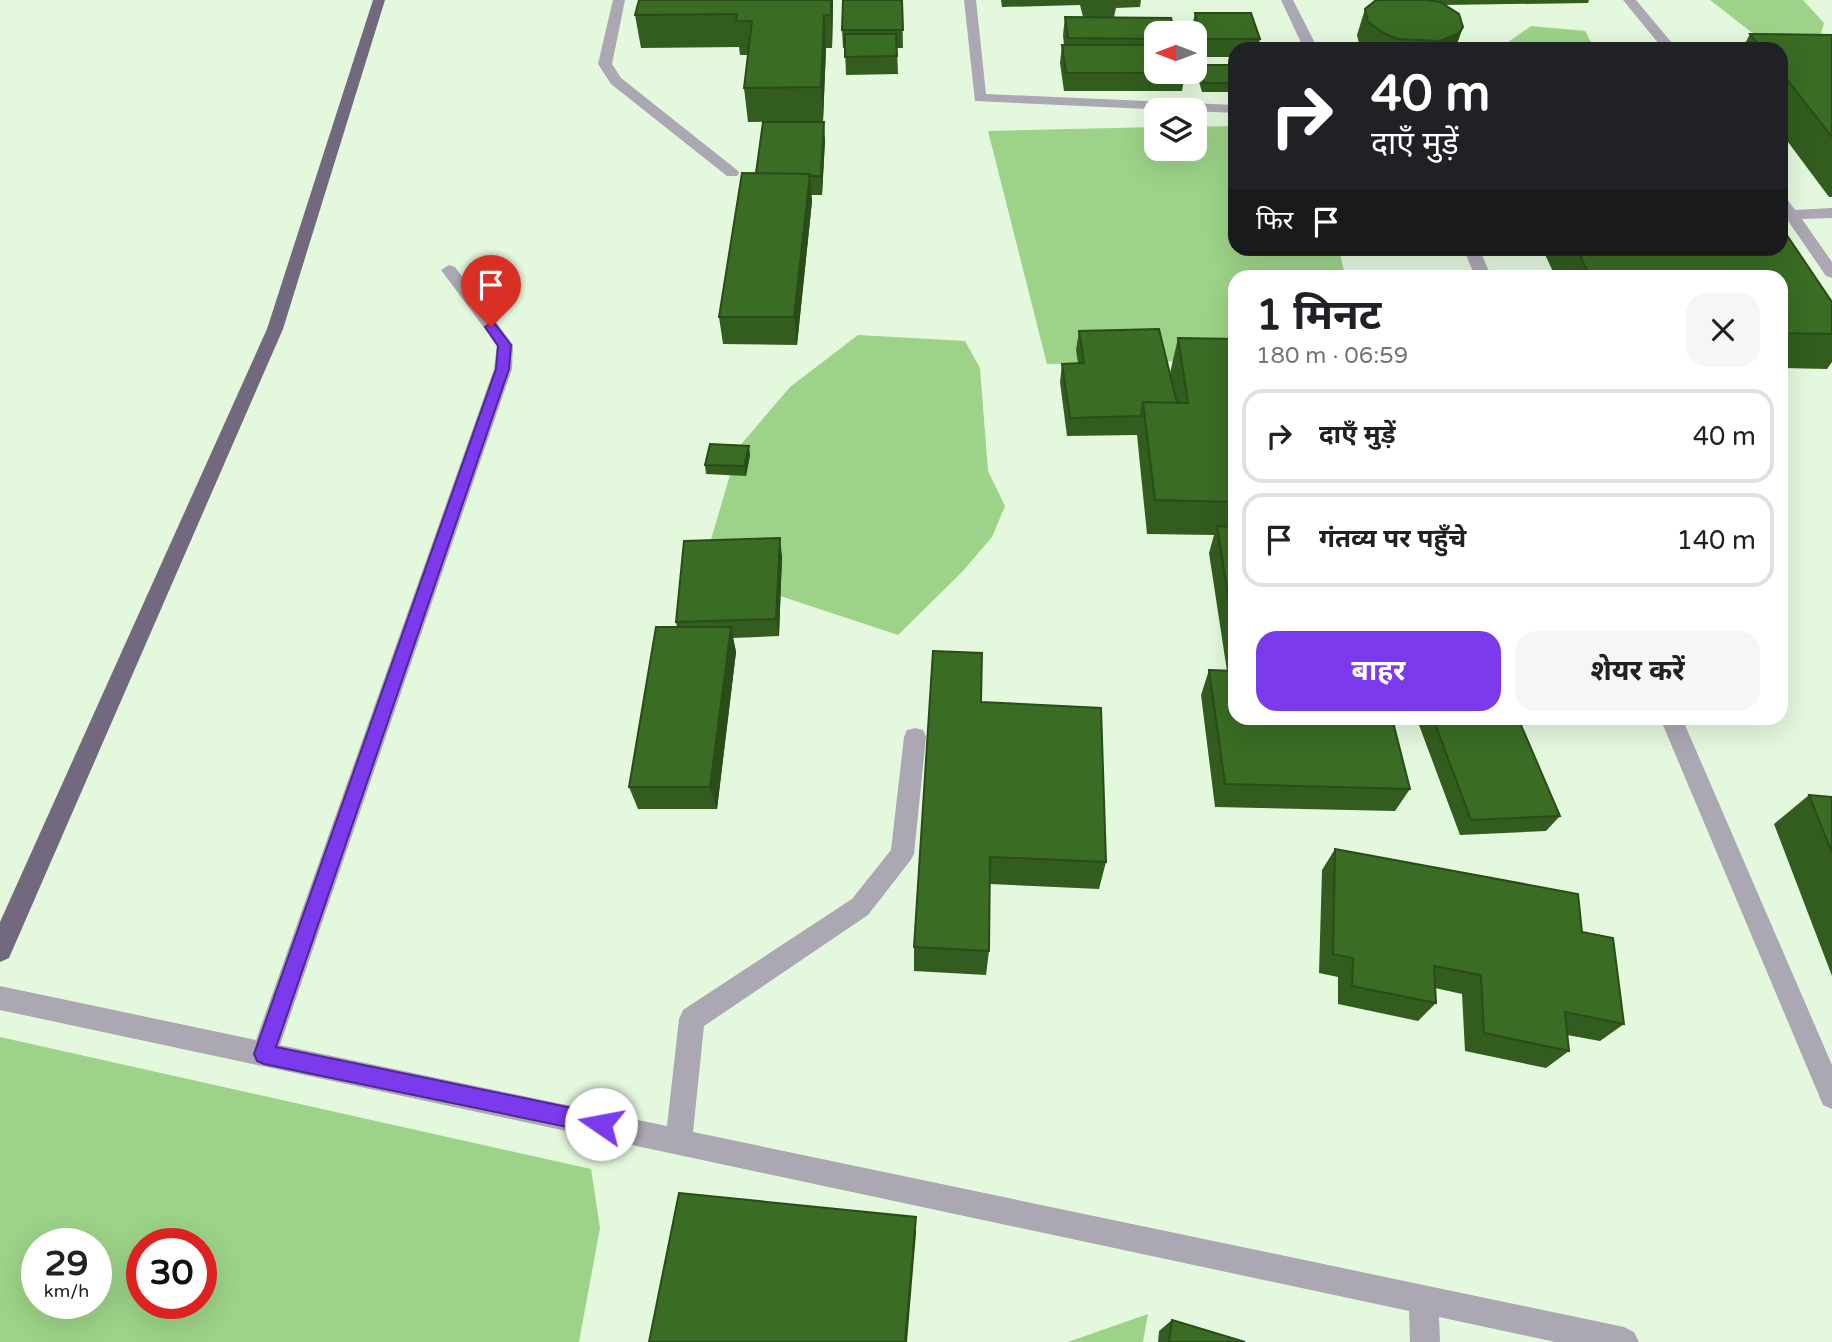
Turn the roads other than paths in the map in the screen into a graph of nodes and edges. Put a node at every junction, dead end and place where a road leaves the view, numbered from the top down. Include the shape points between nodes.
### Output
1 (379, 0) edge
2 (619, 0) edge
3 (970, 0) edge
4 (1287, 0) edge
5 (1629, 0) edge
6 (1308, 42) edge
7 (1664, 42) edge
8 (1228, 109) edge
9 (732, 173) dead end
10 (1788, 209) edge
11 (1788, 212) edge
12 (1832, 214) edge
13 (449, 270) dead end
14 (1832, 273) edge
15 (1674, 725) edge
16 (915, 737) dead end
17 (0, 950) edge
18 (0, 998) edge
19 (264, 1054) junction
20 (1832, 1096) edge
21 (679, 1140) junction
22 (1423, 1298) junction
23 (1425, 1342) edge
24 (1624, 1342) edge

1 - 17 main road via 275,329
2 - 9 street via 605,64 616,81
3 - 8 street via 980,98
4 - 6 street
5 - 7 street
10 - 12 street
11 - 14 street
13 - 19 street via 505,345 503,369
15 - 20 street
16 - 21 street via 902,854 860,907 692,1019
18 - 19 street
19 - 21 street
21 - 22 street
22 - 23 street
22 - 24 street

